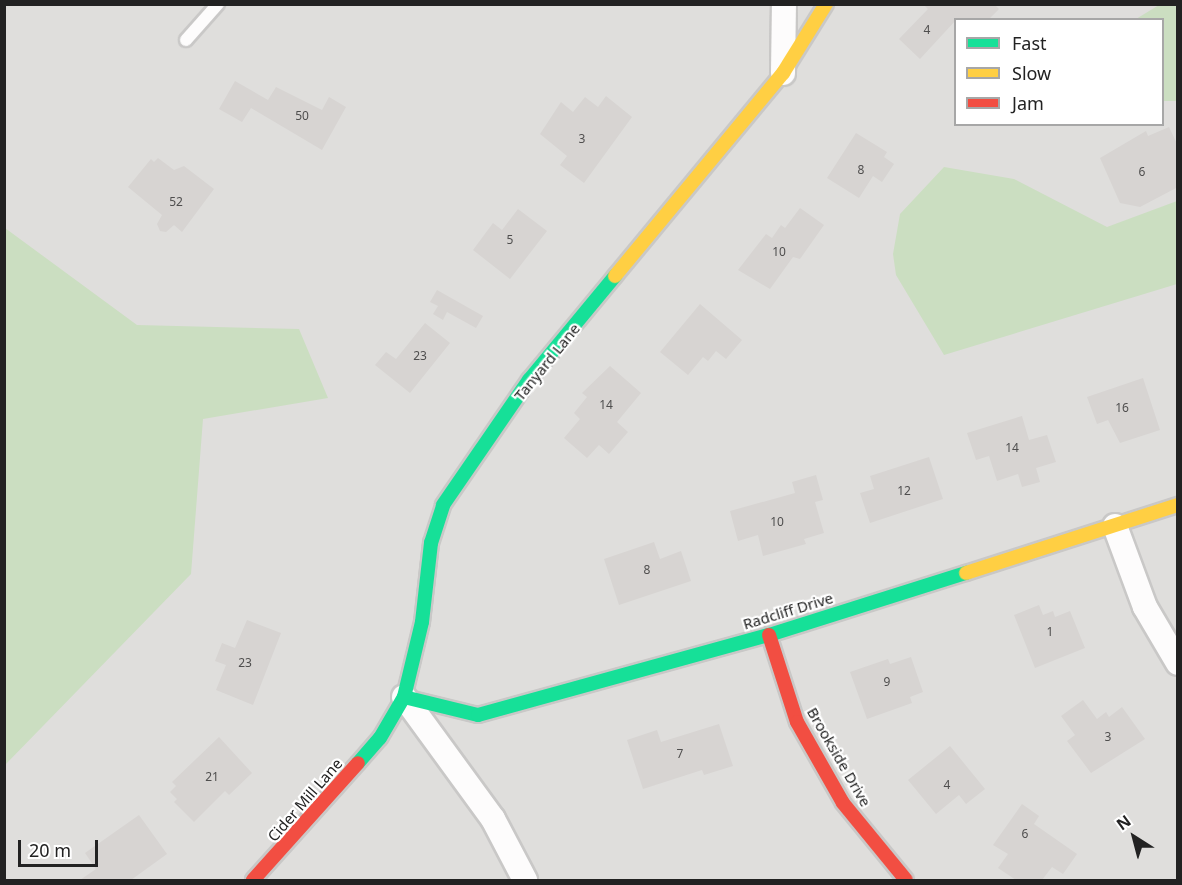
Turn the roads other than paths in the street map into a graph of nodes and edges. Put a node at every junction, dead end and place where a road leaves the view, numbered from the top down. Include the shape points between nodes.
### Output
1 (218, 4) edge
2 (784, 4) edge
3 (826, 4) edge
4 (186, 40) dead end
5 (783, 73) junction
6 (1178, 505) edge
7 (1115, 526) junction
8 (769, 635) junction
9 (1178, 663) edge
10 (404, 697) junction
11 (380, 738) joint
12 (253, 880) edge
13 (525, 880) edge
14 (906, 880) edge

1 - 4 lane
2 - 5 street
3 - 5 street, Tanyard Lane
5 - 10 street, Tanyard Lane via 529,380 443,505 431,543 422,622
6 - 7 street, Radcliff Drive
7 - 8 street, Radcliff Drive
7 - 9 street via 1145,607
8 - 10 street, Radcliff Drive via 478,715
8 - 14 street, Brookside Drive via 797,722 843,803
10 - 11 street, Tanyard Lane
10 - 13 street via 494,819
11 - 12 street, Cider Mill Lane

